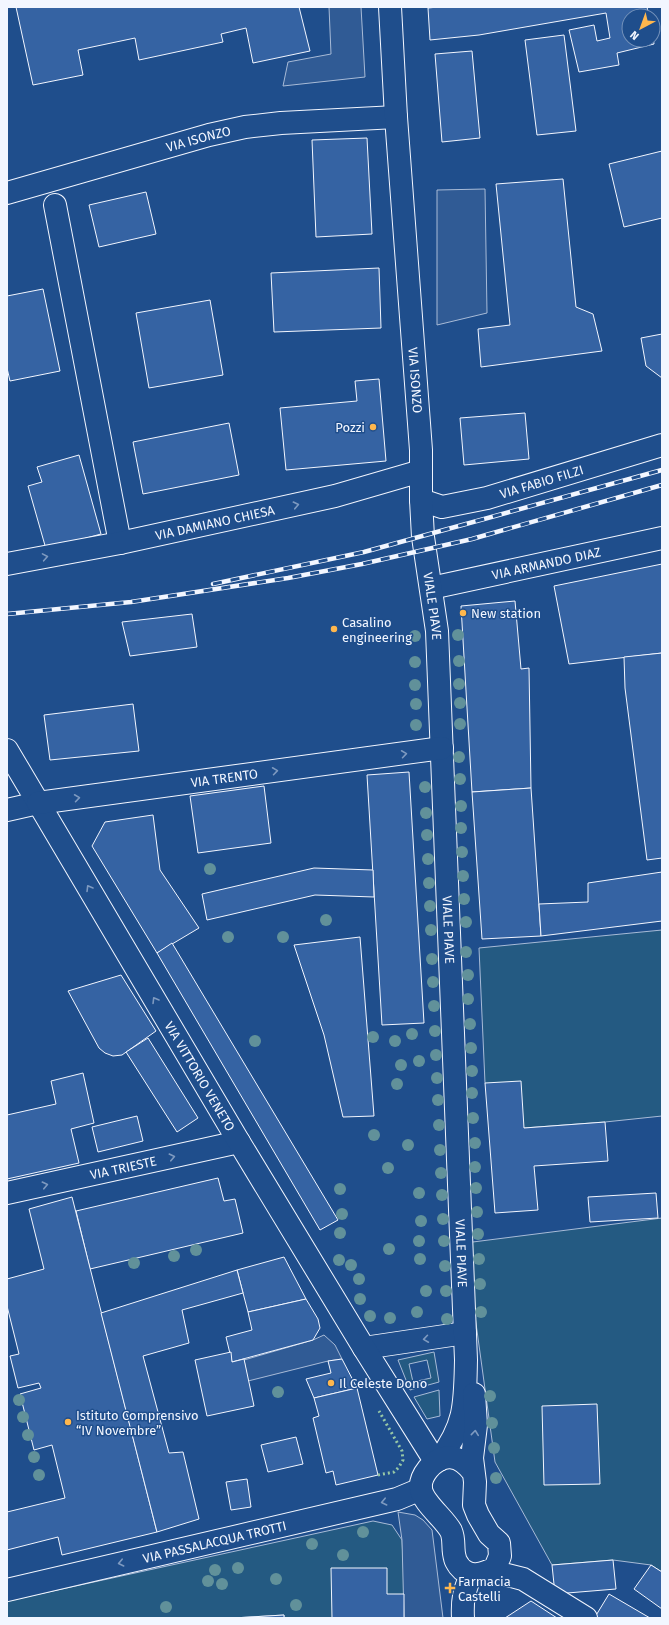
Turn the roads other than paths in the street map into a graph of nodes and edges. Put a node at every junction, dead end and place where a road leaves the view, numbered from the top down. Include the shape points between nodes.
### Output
1 (390, 7) edge
2 (396, 117) junction
3 (7, 193) edge
4 (55, 205) dead end
5 (662, 445) edge
6 (421, 471) junction
7 (421, 500) junction
8 (662, 538) edge
9 (120, 543) junction
10 (7, 564) edge
11 (431, 588) junction
12 (442, 748) junction
13 (7, 750) edge
14 (38, 803) junction
15 (7, 810) edge
16 (239, 1142) junction
17 (7, 1193) edge
18 (465, 1334) junction
19 (364, 1348) junction
20 (466, 1360) junction
21 (437, 1460) junction
22 (473, 1472) junction
23 (421, 1489) junction
24 (499, 1543) junction
25 (478, 1574) junction
26 (523, 1579) junction
27 (7, 1590) edge
28 (463, 1618) edge
29 (586, 1618) edge

1 - 2 street, VIA ISONZO
2 - 3 street, VIA ISONZO via 245,127
2 - 6 street, VIA ISONZO
4 - 9 street
5 - 7 street, VIA FABIO FILZI via 487,498 442,507
6 - 7 street, VIA ISONZO
9 -> 6 street, VIA DAMIANO CHIESA via 335,496
7 - 11 street, VIALE PIAVE via 423,537
8 - 11 street, VIA ARMANDO DIAZ
10 -> 9 street, VIA DAMIANO CHIESA
11 - 12 street, VIALE PIAVE via 437,631
14 -> 12 street, VIA TRENTO
12 - 18 street, VIALE PIAVE
13 - 14 street, VIA VITTORIO VENETO
14 - 15 street, VIA TRENTO
16 -> 14 street, VIA VITTORIO VENETO
17 -> 16 street, VIA TRIESTE
16 - 19 street, VIA VITTORIO VENETO
18 -> 19 street
18 - 20 street, VIALE PIAVE
19 - 21 street, VIA VITTORIO VENETO
20 - 21 street via 462,1416 452,1443
22 -> 20 street via 475,1402
21 - 22 street via 453,1458 466,1463
21 - 23 street via 423,1474
22 - 24 street via 474,1505 489,1534
23 - 25 street via 451,1532 455,1559 462,1570
23 -> 27 street, VIA PASSALACQUA TROTTI via 392,1500
24 - 25 street via 500,1556 495,1568
24 - 26 street
25 - 26 street via 507,1575
25 - 28 street via 465,1590 462,1603
26 - 29 street

